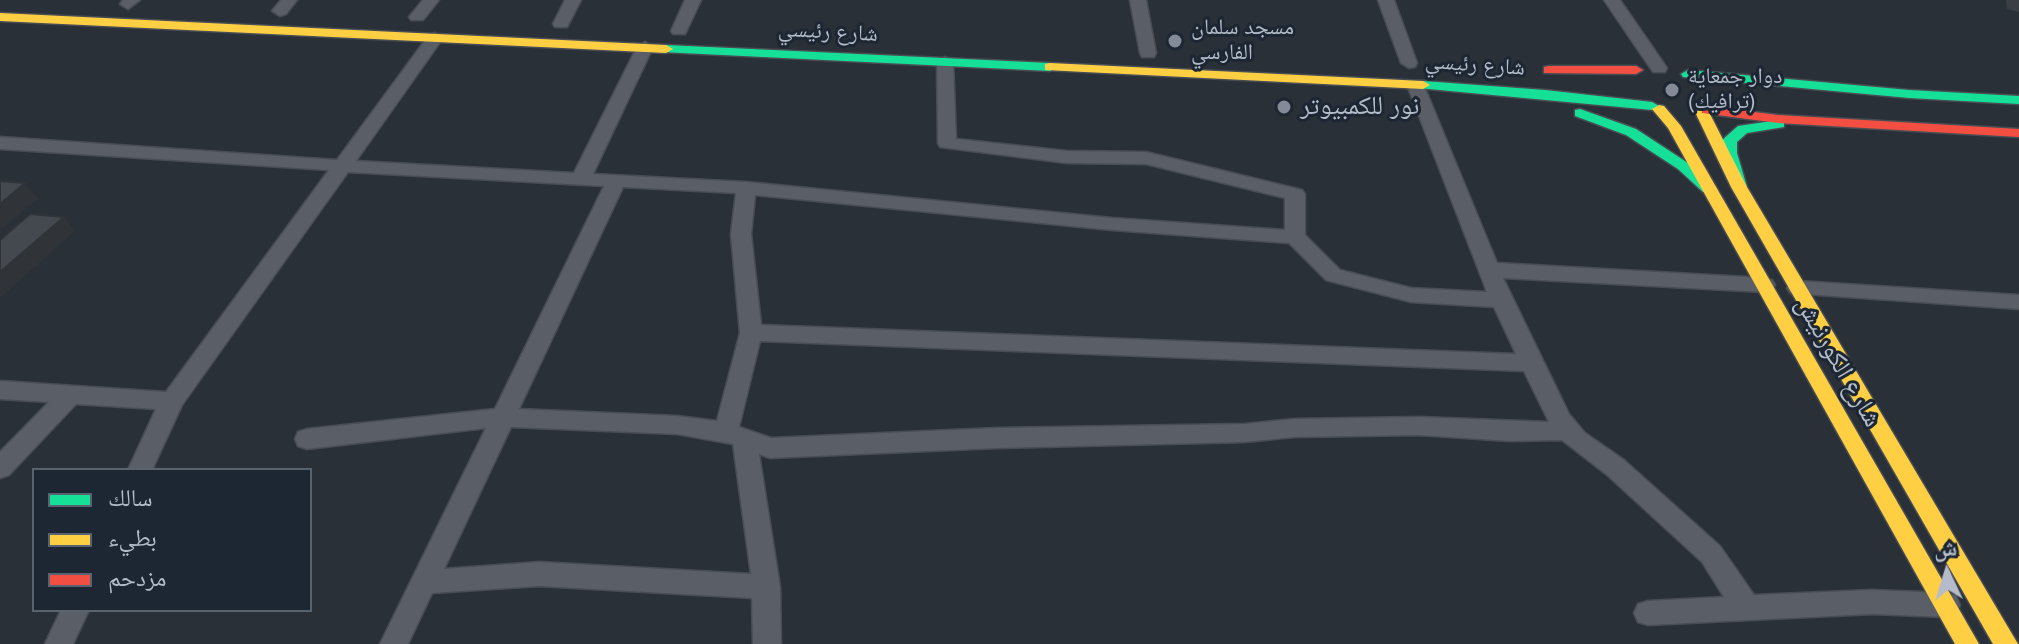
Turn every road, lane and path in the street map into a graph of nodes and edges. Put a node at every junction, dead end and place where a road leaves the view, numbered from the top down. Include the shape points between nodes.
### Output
1 (431, 0) edge
2 (573, 0) edge
3 (693, 0) edge
4 (1138, 0) edge
5 (1386, 0) edge
6 (1612, 0) edge
7 (278, 7) edge
8 (310, 13) dead end
9 (0, 17) edge
10 (410, 17) joint
11 (561, 24) dead end
12 (661, 33) junction
13 (432, 38) junction
14 (1148, 53) dead end
15 (945, 62) junction
16 (1659, 68) junction
17 (1410, 69) junction
18 (1530, 69) dead end
19 (1636, 70) junction
20 (1688, 74) junction
21 (1465, 88) junction
22 (2019, 100) edge
23 (1656, 107) junction
24 (1704, 111) junction
25 (1854, 123) junction
26 (2019, 133) edge
27 (0, 143) edge
28 (343, 165) junction
29 (580, 180) junction
30 (617, 180) junction
31 (1739, 187) junction
32 (746, 188) junction
33 (1709, 189) junction
34 (1295, 237) junction
35 (1489, 270) junction
36 (1764, 285) junction
37 (1798, 288) junction
38 (1501, 300) junction
39 (2019, 302) edge
40 (751, 333) junction
41 (1532, 363) junction
42 (0, 390) edge
43 (70, 395) junction
44 (172, 401) junction
45 (502, 417) junction
46 (1568, 431) junction
47 (735, 435) junction
48 (307, 439) dead end
49 (0, 468) edge
50 (141, 468) edge
51 (423, 582) junction
52 (766, 587) junction
53 (1946, 605) junction
54 (1746, 607) junction
55 (74, 612) edge
56 (1648, 613) dead end
57 (59, 644) edge
58 (394, 644) edge
59 (767, 644) edge
60 (1967, 644) edge
61 (2006, 644) edge

1 - 10 street
2 - 11 street
3 - 12 street
4 - 14 street
5 - 17 street
6 - 16 street
7 - 8 main road
9 - 13 main road, شارع رئيسي
10 - 13 main road via 444,18
12 - 13 main road, شارع رئيسي
12 - 15 main road, شارع رئيسي
12 - 29 street
13 - 28 street
15 - 17 main road, شارع رئيسي
15 - 34 street via 947,143 1067,157 1146,158 1295,194
16 - 19 main road, شارع رئيسي
16 - 20 main road, شارع رئيسي
17 - 21 main road, شارع رئيسي
17 - 35 street
18 - 19 main road, شارع رئيسي
19 - 23 main road, شارع الكورنيش via 1627,85
20 - 22 main road
20 - 24 main road, شارع الكورنيش via 1715,95 1716,102
21 - 23 main road, شارع رئيسي
21 - 33 main road via 1557,105 1610,123 1654,145
23 - 24 main road, شارع رئيسي
23 - 33 main road, شارع الكورنيش via 1674,126
24 - 25 main road
24 - 31 main road, شارع الكورنيش
25 - 26 main road
25 - 31 main road via 1743,129 1728,146
27 - 28 street
28 - 29 street
28 - 44 street
29 - 30 street
30 - 32 street
30 - 45 street
31 - 37 main road, شارع الكورنيش
32 - 34 street
32 - 40 street via 741,234
33 - 36 main road, شارع الكورنيش
34 - 38 street via 1333,275 1411,295
35 - 36 street
35 - 38 street
36 - 53 main road, شارع الكورنيش
37 - 39 street
37 - 61 main road, شارع الكورنيش
38 - 41 street
40 - 41 street
40 - 47 street
41 - 46 street
42 - 43 street
43 - 44 street
43 - 49 street
44 - 50 street
45 - 47 street via 677,425
45 - 48 street
45 - 51 street
46 - 47 street via 1294,428 770,448
46 - 54 street via 1697,539
47 - 52 street
51 - 52 street via 539,574
51 - 58 street
52 - 59 street
53 - 54 street via 1896,601
53 - 60 main road, شارع الكورنيش
54 - 56 street
55 - 57 street

